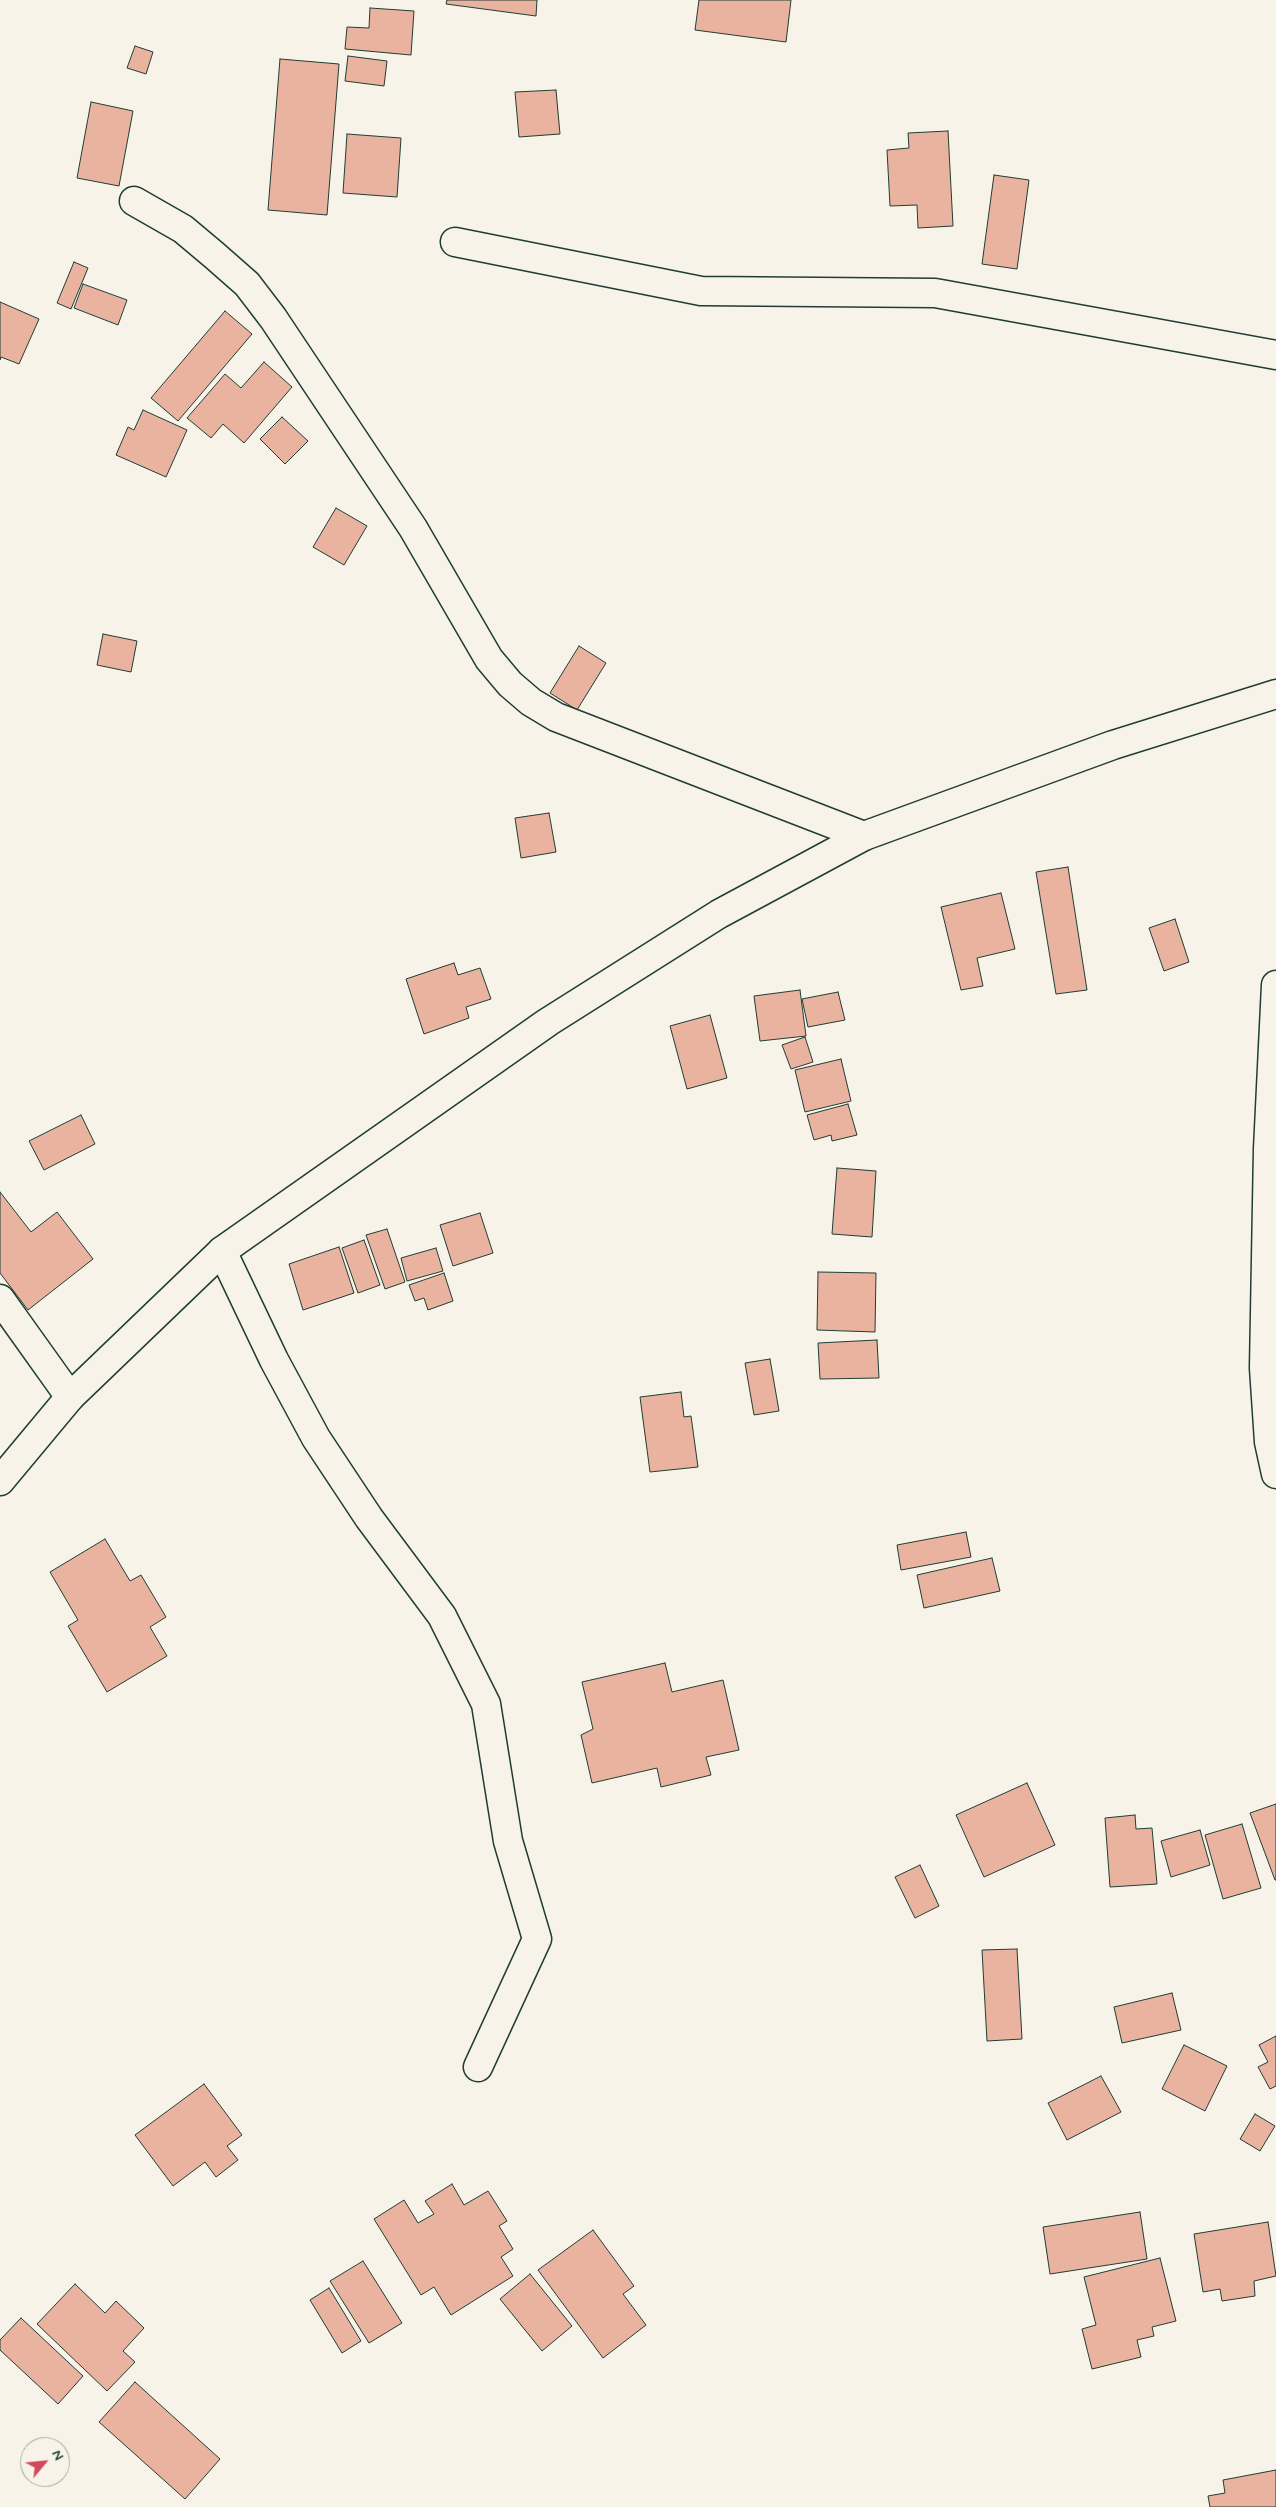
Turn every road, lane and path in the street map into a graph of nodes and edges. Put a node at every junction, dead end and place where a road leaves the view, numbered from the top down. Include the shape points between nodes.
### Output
1 (134, 201) dead end
2 (455, 242) dead end
3 (1276, 356) edge
4 (1276, 694) edge
5 (864, 836) junction
6 (1276, 985) edge
7 (222, 1251) junction
8 (0, 1299) edge
9 (70, 1397) junction
10 (1276, 1474) edge
11 (0, 1481) edge
12 (478, 2067) dead end

1 - 5 street via 183,229 247,284 413,528 489,659 510,684 556,717
2 - 3 street via 701,291 935,293
4 - 5 street via 1112,745
5 - 7 street via 718,914 548,1022
6 - 10 street via 1268,1149 1264,1368 1269,1442
7 - 9 street
7 - 12 street via 316,1438 369,1518 442,1616 486,1704 508,1841 537,1939
8 - 9 street
9 - 11 street

